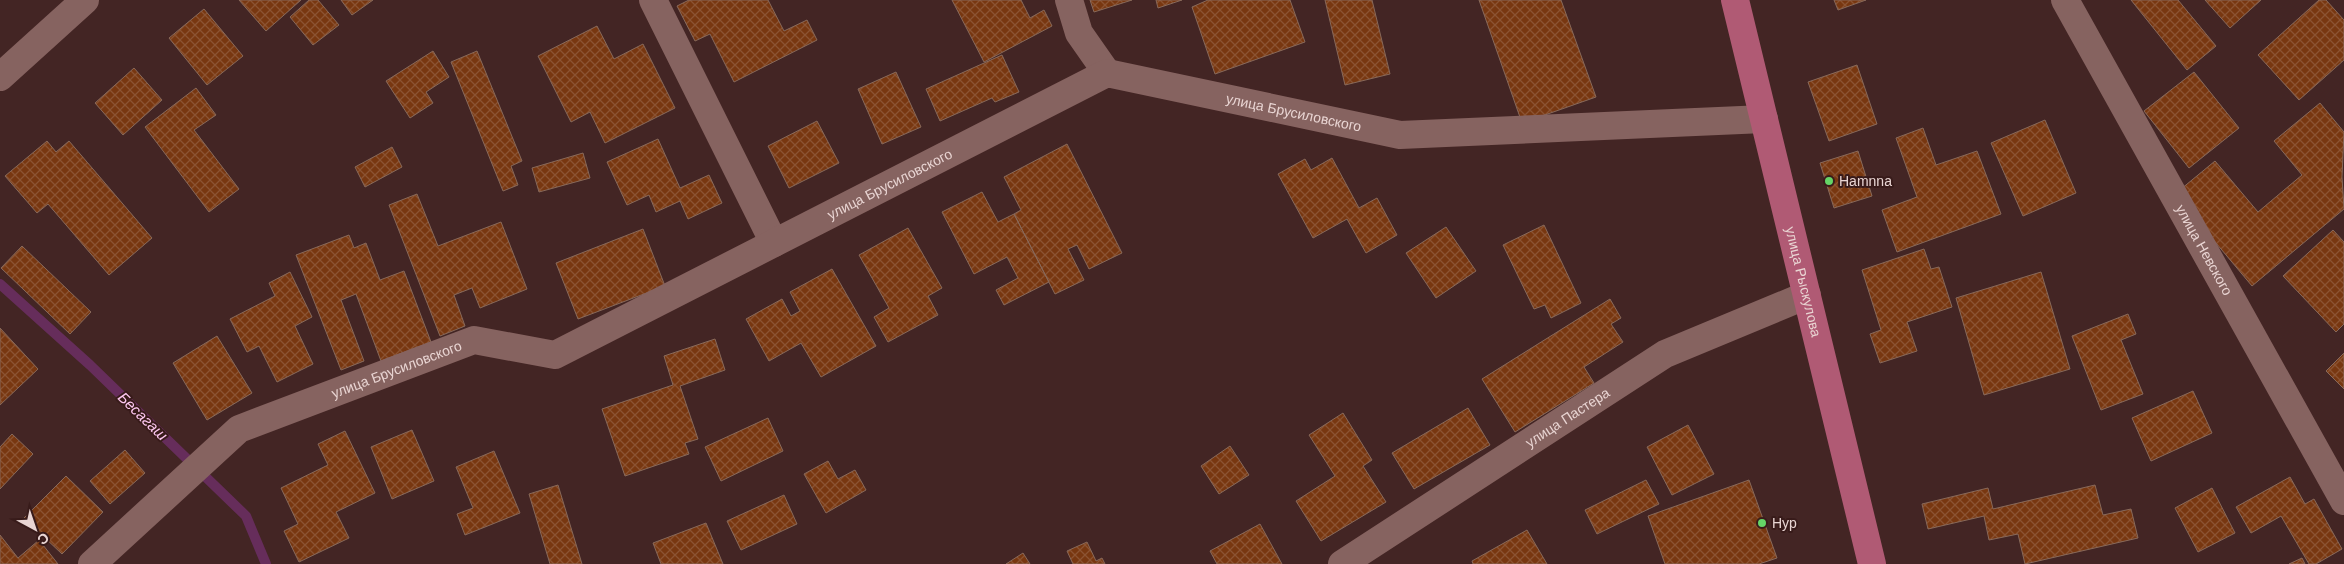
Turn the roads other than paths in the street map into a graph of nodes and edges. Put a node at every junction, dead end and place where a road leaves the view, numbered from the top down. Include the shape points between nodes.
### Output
1 (84, 0) edge
2 (653, 0) edge
3 (1069, 0) edge
4 (1735, 0) edge
5 (2065, 0) edge
6 (1107, 73) junction
7 (0, 77) edge
8 (1764, 118) junction
9 (774, 243) junction
10 (1807, 296) junction
11 (2344, 501) edge
12 (92, 564) edge
13 (1342, 564) edge
14 (1872, 564) edge

1 - 7 street
2 - 9 street
3 - 6 street via 1080,33
4 - 8 main road, улица Рыскулова
5 - 11 street, улица Невского
6 - 8 street, улица Брусиловского via 1400,134
6 - 9 street, улица Брусиловского
8 - 10 main road, улица Рыскулова
9 - 12 street, улица Брусиловского via 555,355 474,340 239,429
10 - 13 street, улица Пастера via 1665,354
10 - 14 main road, улица Рыскулова

